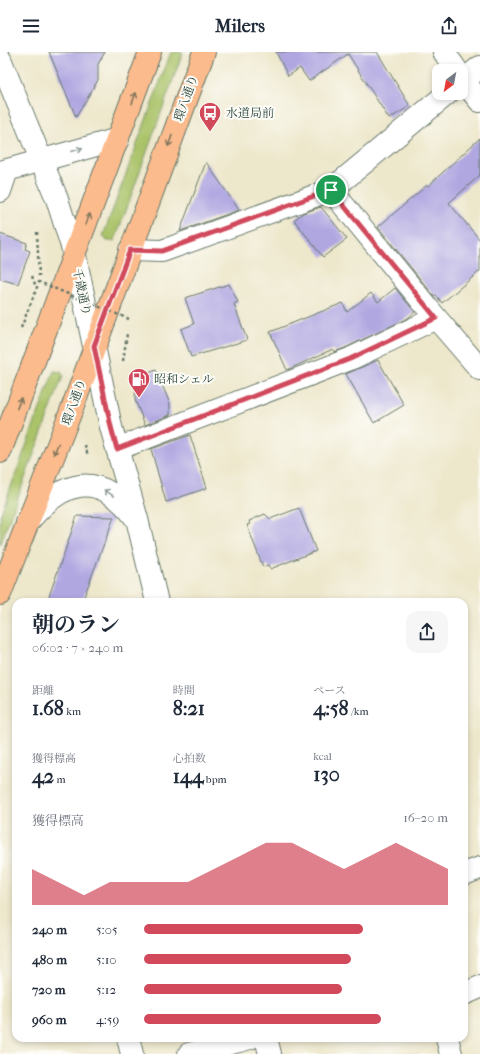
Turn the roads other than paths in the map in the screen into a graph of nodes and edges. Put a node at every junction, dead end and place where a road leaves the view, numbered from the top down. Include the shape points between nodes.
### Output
1 (150, 52) edge
2 (204, 52) edge
3 (444, 52) edge
4 (0, 59) edge
5 (450, 64) edge
6 (480, 67) edge
7 (468, 75) edge
8 (468, 90) edge
9 (436, 100) edge
10 (480, 101) edge
11 (118, 139) junction
12 (40, 160) junction
13 (4, 171) edge
14 (331, 190) junction
15 (0, 191) edge
16 (130, 250) junction
17 (74, 256) junction
18 (436, 318) junction
19 (94, 346) junction
20 (480, 369) edge
21 (117, 449) junction
22 (0, 452) edge
23 (137, 519) junction
24 (26, 525) junction
25 (0, 594) edge
26 (156, 598) edge
27 (480, 868) edge
28 (468, 872) edge
29 (480, 987) edge
30 (468, 992) edge
31 (129, 1042) edge
32 (235, 1042) edge
33 (267, 1042) edge
34 (448, 1042) edge
35 (132, 1054) edge
36 (189, 1054) edge
37 (270, 1054) edge
38 (451, 1054) edge

11 -> 1 main road
2 -> 16 main road, 環八通り
3 - 5 street
4 - 12 street, 千歳通り
6 - 7 street
8 - 10 street
9 - 14 street
12 -> 11 street
17 -> 11 main road
12 - 13 street
12 - 17 street, 千歳通り via 57,199
13 - 15 street
14 - 16 street via 162,251
14 - 18 street
16 - 19 main road, 環八通り
17 - 19 street, 千歳通り
22 -> 17 main road
18 - 20 street
18 - 21 street via 350,359
19 - 21 street, 千歳通り
19 -> 24 main road, 環八通り
21 - 23 street, 千歳通り
23 -> 24 street via 122,501 105,489 91,485 76,486 53,497
23 - 26 street, 千歳通り
24 - 25 main road, 環八通り
27 - 28 street
29 - 30 street
31 - 35 street
32 - 36 street
33 - 37 street
34 - 38 street

